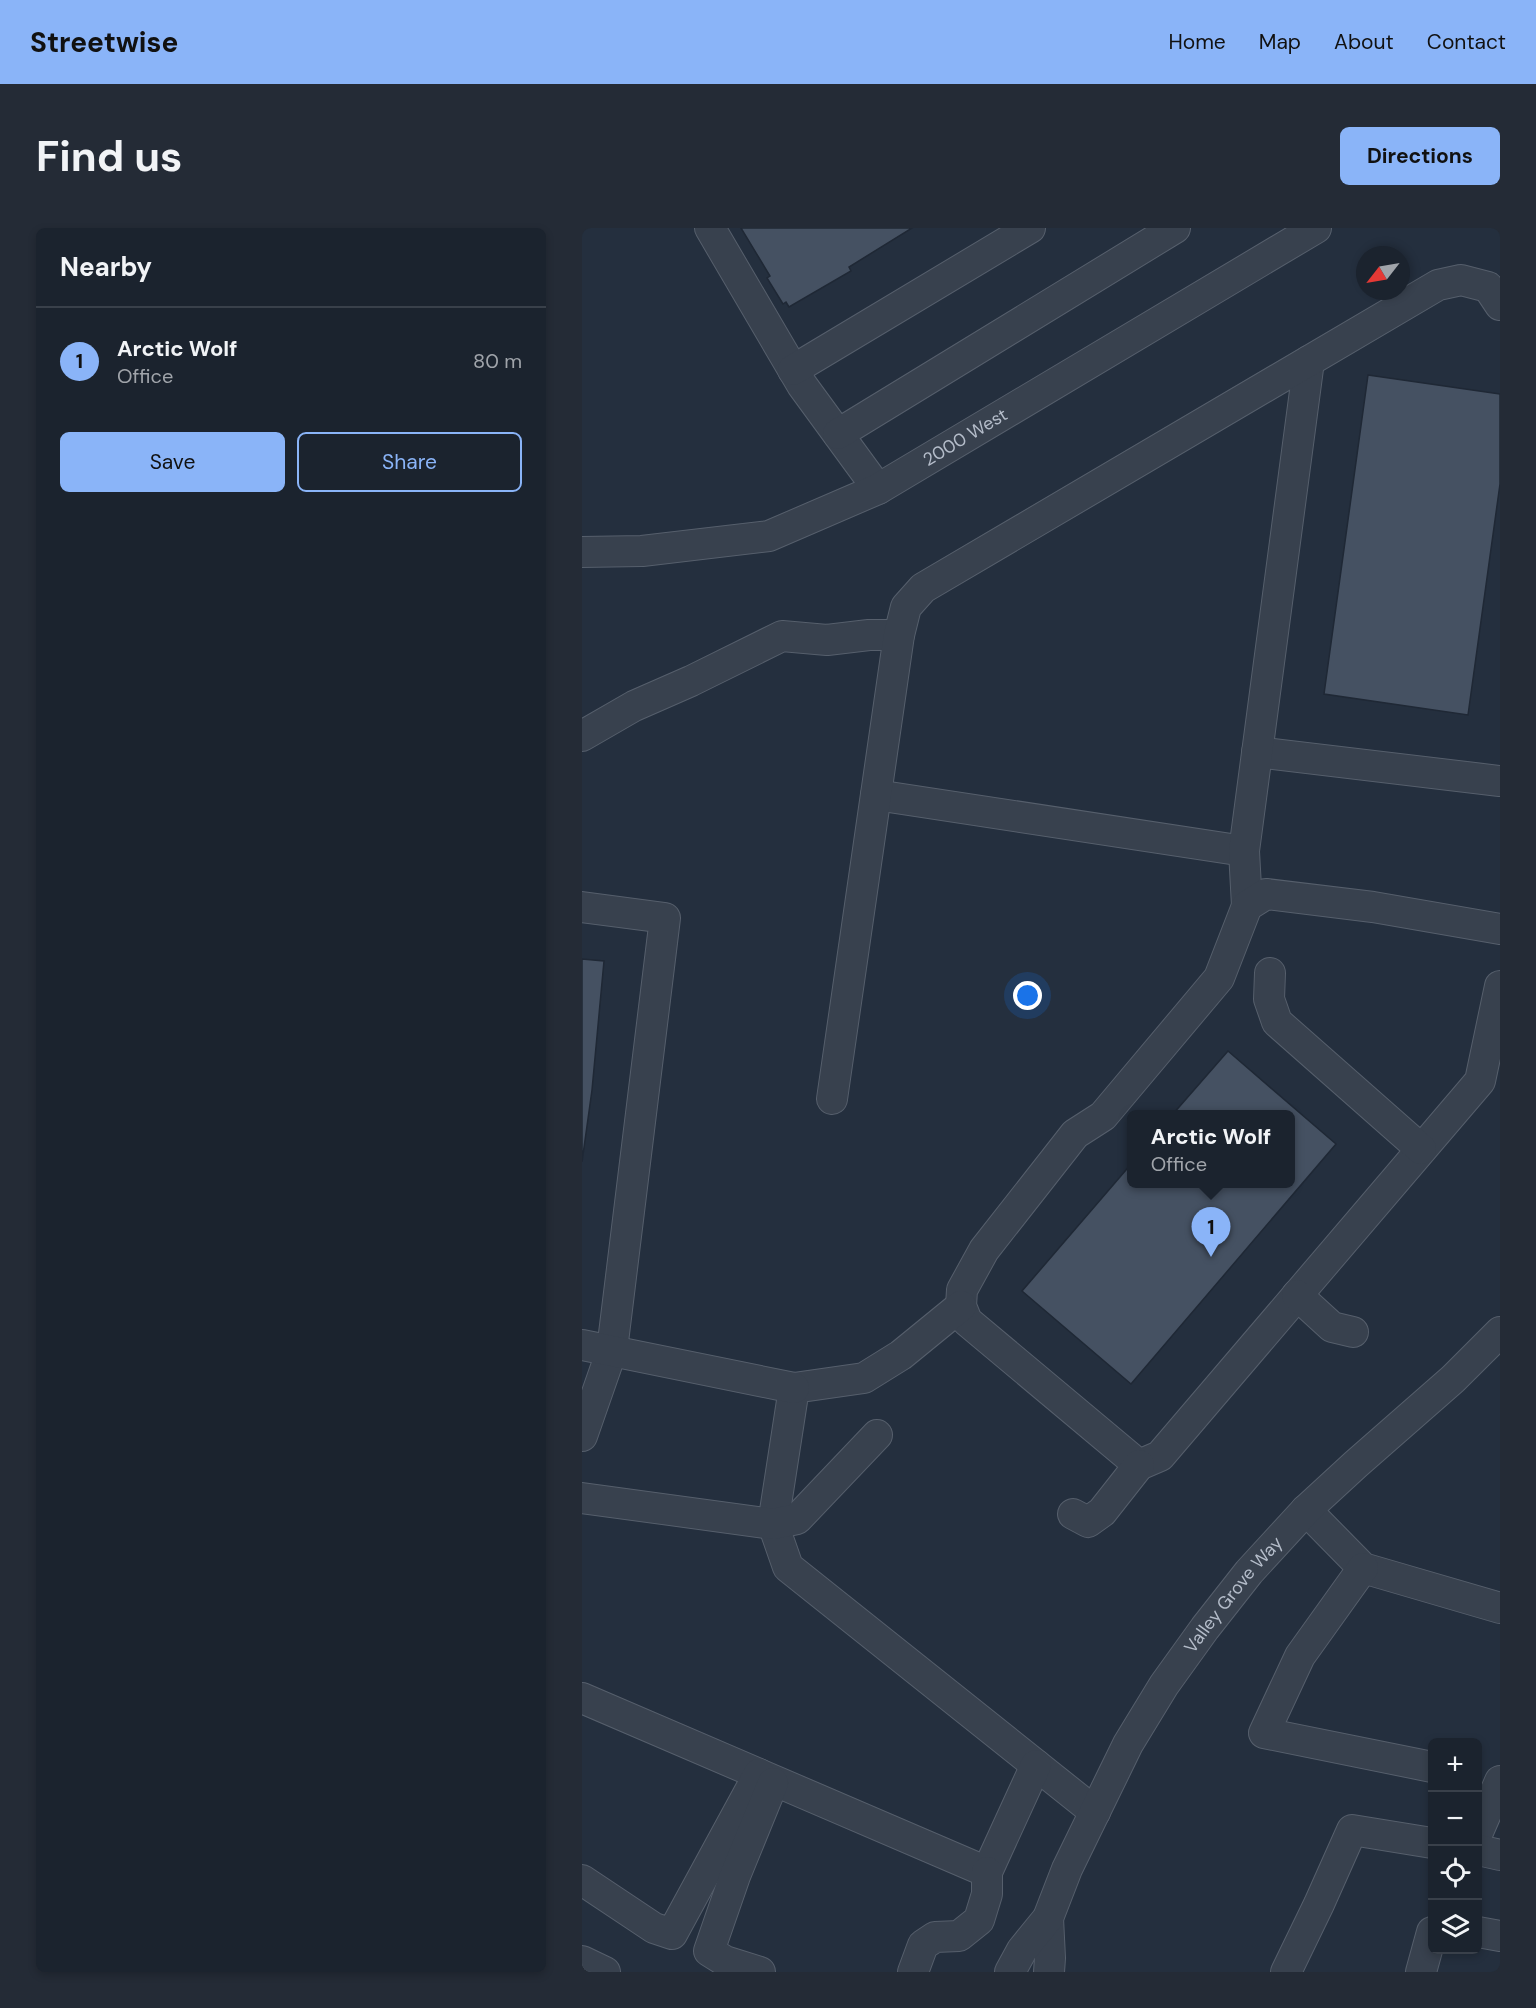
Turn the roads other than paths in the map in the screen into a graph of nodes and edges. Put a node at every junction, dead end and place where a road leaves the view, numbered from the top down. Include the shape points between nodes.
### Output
1 (710, 228) edge
2 (1030, 228) edge
3 (1175, 228) edge
4 (1316, 228) edge
5 (1500, 305) edge
6 (1309, 361) junction
7 (794, 370) junction
8 (838, 434) junction
9 (878, 489) junction
10 (582, 552) edge
11 (899, 635) junction
12 (582, 736) edge
13 (1257, 752) junction
14 (1500, 781) edge
15 (876, 795) junction
16 (1244, 851) junction
17 (1247, 906) junction
18 (582, 907) edge
19 (1499, 920) edge
20 (1270, 973) dead end
21 (1499, 996) edge
22 (832, 1099) dead end
23 (1421, 1149) junction
24 (1297, 1295) junction
25 (961, 1306) junction
26 (1353, 1332) dead end
27 (1500, 1332) edge
28 (582, 1345) edge
29 (612, 1350) junction
30 (794, 1388) junction
31 (877, 1435) dead end
32 (582, 1436) edge
33 (1139, 1465) junction
34 (582, 1498) edge
35 (1306, 1510) junction
36 (1073, 1515) dead end
37 (773, 1524) junction
38 (1363, 1568) junction
39 (1500, 1608) edge
40 (582, 1698) edge
41 (1036, 1765) junction
42 (1428, 1766) edge
43 (767, 1777) junction
44 (1482, 1778) edge
45 (1500, 1781) edge
46 (1095, 1812) junction
47 (1482, 1823) edge
48 (1428, 1841) edge
49 (1482, 1851) edge
50 (1500, 1855) edge
51 (987, 1872) junction
52 (582, 1880) edge
53 (1048, 1918) junction
54 (1482, 1933) edge
55 (1500, 1936) edge
56 (1428, 1947) edge
57 (582, 1961) edge
58 (605, 1972) edge
59 (760, 1972) edge
60 (913, 1972) edge
61 (1010, 1972) edge
62 (1049, 1972) edge
63 (1286, 1972) edge
64 (1421, 1972) edge

1 - 7 street
2 - 7 street
3 - 8 street
4 - 9 street, 2000 West
5 - 6 street via 1488,287 1461,280 1438,285
6 - 11 street via 923,588 906,607
6 - 13 street
7 - 8 street
8 - 9 street
9 - 10 street, 2000 West via 769,536 642,551
11 - 12 street via 827,640 782,636 633,705
11 - 15 street
13 - 14 street
13 - 16 street
15 - 16 street
15 - 22 street
16 - 17 street
17 - 19 street via 1266,894
17 - 25 street via 1219,978 1103,1116 1075,1134 984,1250 963,1290
18 - 29 street via 665,918
20 - 23 street via 1269,999 1277,1022
21 - 23 street via 1480,1081
23 - 24 street
24 - 26 street via 1332,1328
24 - 33 street via 1160,1456
25 - 30 street via 901,1355 864,1378
25 - 33 street via 967,1321
27 - 35 street, Valley Grove Way
28 - 29 street
29 - 30 street
29 - 32 street
30 - 37 street
31 - 37 street via 797,1519
33 - 36 street via 1102,1512 1088,1522
34 - 37 street
35 - 38 street
35 - 46 street, Valley Grove Way via 1249,1572 1164,1685 1128,1744
37 - 41 street via 788,1567
38 - 39 street
38 - 42 street via 1300,1656 1264,1733
40 - 43 street
41 - 46 street
41 - 51 street
43 - 51 street
43 - 52 street via 672,1934 654,1928
43 - 59 street via 710,1951 725,1961
44 - 45 street
45 - 47 street
46 - 53 street, Valley Grove Way
48 - 63 street via 1352,1830
49 - 50 street
51 - 60 street via 987,1894 979,1920 959,1936 935,1937 923,1945
53 - 61 street, Valley Grove Way
53 - 62 street, Valley Grove Way
54 - 55 street
56 - 64 street
57 - 58 street

